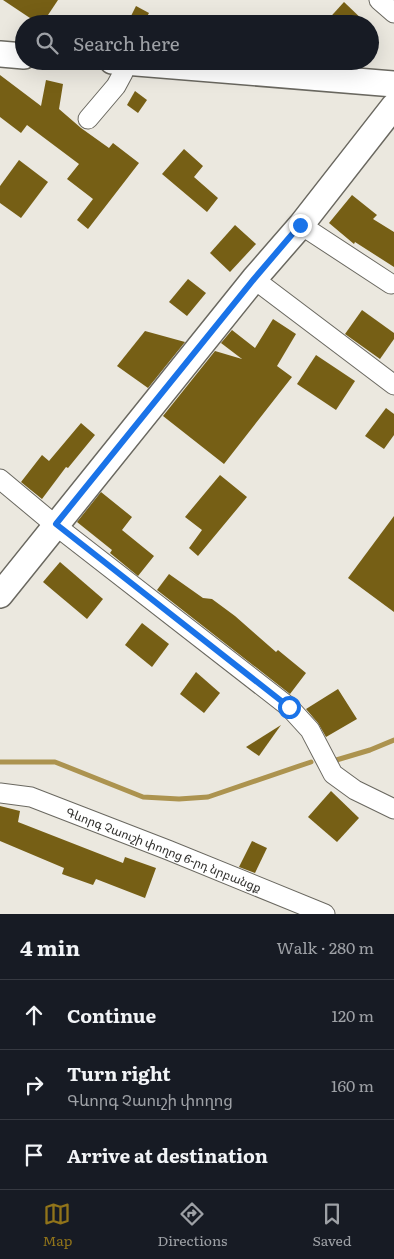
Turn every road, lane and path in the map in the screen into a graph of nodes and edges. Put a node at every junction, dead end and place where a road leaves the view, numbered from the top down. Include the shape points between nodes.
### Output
1 (379, 0) edge
2 (394, 13) edge
3 (0, 54) edge
4 (15, 55) edge
5 (122, 70) edge
6 (218, 70) edge
7 (394, 84) edge
8 (394, 106) edge
9 (88, 119) dead end
10 (300, 225) junction
11 (254, 279) junction
12 (392, 284) dead end
13 (394, 385) edge
14 (0, 479) edge
15 (56, 524) junction
16 (0, 595) edge
17 (0, 793) edge
18 (394, 809) edge
19 (325, 914) edge

1 - 2 street
3 - 4 main road
5 - 9 street via 116,86
6 - 7 main road
8 - 10 main road
10 - 11 main road
10 - 12 street
11 - 13 street
11 - 15 main road
14 - 15 street
15 - 16 main road
15 - 18 street via 289,707 310,730 333,774 355,790
17 - 19 street, Գևորգ Չաուշի փողոց 6-րդ նրբանցք via 31,797

